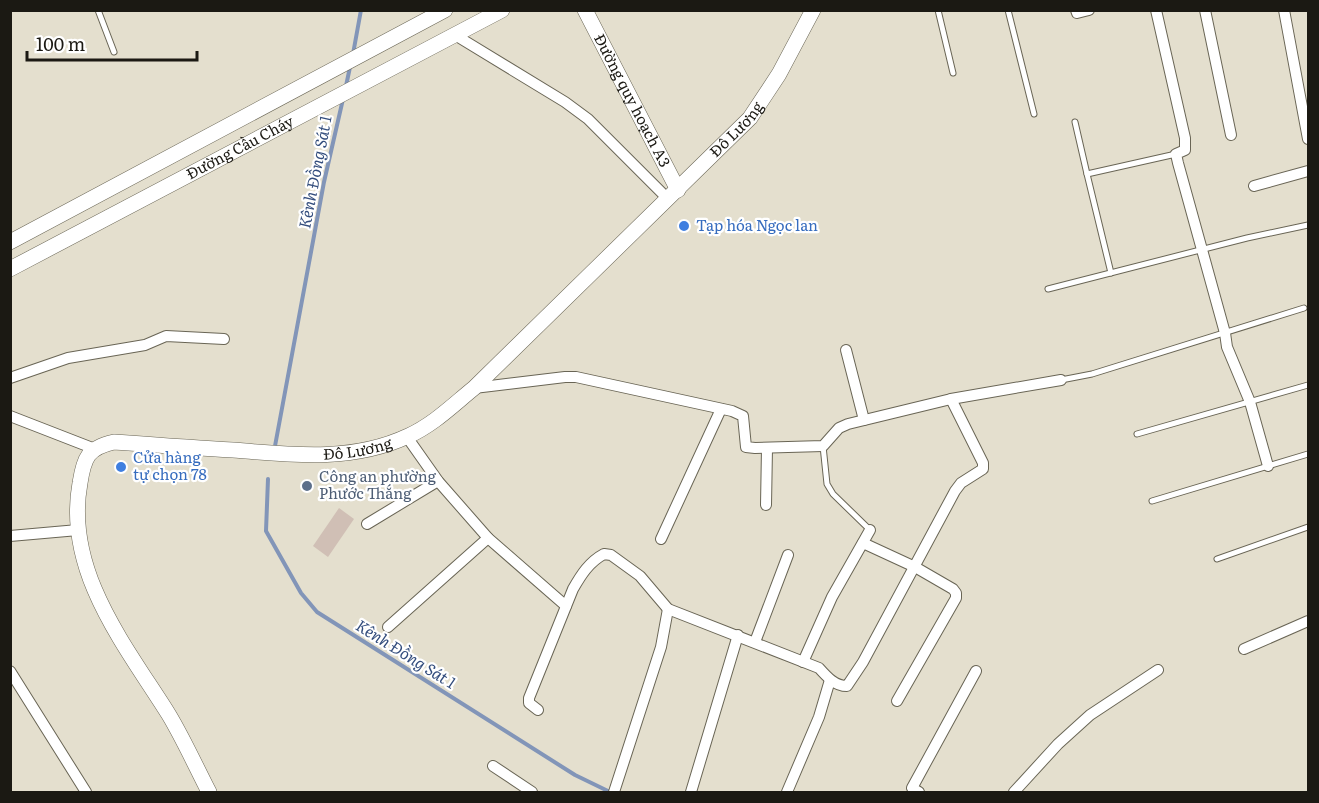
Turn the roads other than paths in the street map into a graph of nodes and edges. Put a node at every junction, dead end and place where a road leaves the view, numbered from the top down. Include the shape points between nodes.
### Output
1 (98, 10) edge
2 (445, 10) edge
3 (502, 10) edge
4 (585, 10) edge
5 (813, 10) edge
6 (938, 10) edge
7 (1008, 10) edge
8 (1076, 10) edge
9 (1089, 10) edge
10 (1156, 10) edge
11 (1205, 10) edge
12 (1284, 10) edge
13 (455, 35) junction
14 (114, 52) dead end
15 (953, 74) dead end
16 (1034, 114) dead end
17 (1075, 122) dead end
18 (1231, 135) dead end
19 (1308, 139) edge
20 (1176, 154) junction
21 (1308, 171) edge
22 (1087, 174) junction
23 (1254, 186) dead end
24 (673, 194) junction
25 (1308, 225) edge
26 (10, 242) edge
27 (1202, 250) junction
28 (10, 268) edge
29 (1111, 273) junction
30 (1048, 289) dead end
31 (1304, 308) dead end
32 (1225, 333) junction
33 (224, 339) dead end
34 (846, 350) dead end
35 (10, 378) edge
36 (1061, 380) joint
37 (1308, 385) edge
38 (474, 388) junction
39 (951, 399) junction
40 (1250, 402) junction
41 (721, 409) junction
42 (10, 416) edge
43 (864, 420) junction
44 (1137, 434) dead end
45 (407, 437) junction
46 (823, 446) junction
47 (766, 448) junction
48 (95, 449) junction
49 (1308, 454) edge
50 (1268, 466) junction
51 (438, 481) junction
52 (1152, 501) dead end
53 (766, 505) dead end
54 (367, 524) dead end
55 (1308, 527) edge
56 (78, 530) junction
57 (870, 530) joint
58 (10, 536) edge
59 (488, 538) junction
60 (661, 539) dead end
61 (863, 543) junction
62 (788, 555) dead end
63 (1217, 559) dead end
64 (915, 567) junction
65 (566, 606) junction
66 (668, 609) junction
67 (1308, 621) edge
68 (388, 627) dead end
69 (738, 635) junction
70 (755, 642) junction
71 (1244, 649) dead end
72 (803, 662) junction
73 (1158, 670) dead end
74 (10, 671) edge
75 (976, 671) dead end
76 (830, 680) junction
77 (897, 701) dead end
78 (538, 710) dead end
79 (493, 766) dead end
80 (86, 792) edge
81 (208, 792) edge
82 (532, 792) edge
83 (614, 792) edge
84 (691, 792) edge
85 (787, 792) edge
86 (919, 792) edge
87 (1014, 792) edge

1 - 14 lane
2 - 26 street, Đường Cầu Cháy
3 - 13 street, Đường Cầu Cháy
4 - 24 street, Đường quy hoạch A3
5 - 24 street, Đô Lương via 750,118
6 - 15 lane
7 - 16 lane
8 - 9 street
10 - 20 street via 1185,138 1185,150
11 - 18 street
12 - 19 street
13 - 24 street via 565,102
13 - 28 street, Đường Cầu Cháy
17 - 22 lane
20 - 22 lane
20 - 27 street
21 - 23 street
22 - 29 lane
24 - 38 street, Đô Lương
25 - 27 lane
27 - 29 lane
27 - 32 street
29 - 30 lane
31 - 32 lane
32 - 36 lane
32 - 40 street
33 - 35 street via 166,336 145,345 68,358
34 - 43 street
36 - 39 street
37 - 40 lane
38 - 41 street via 576,377
38 - 45 street, Đô Lương via 430,425
39 - 43 street
39 - 64 street via 984,467 955,491
40 - 44 lane
40 - 50 street
41 - 47 street via 743,416 746,447
41 - 60 street
42 - 48 street
43 - 46 street via 839,428
45 - 48 street, Đô Lương via 377,449 330,455 114,442
45 - 51 street
46 - 47 street
46 - 57 lane via 827,484
47 - 53 street
48 - 56 street via 83,468 78,491
49 - 50 lane
50 - 52 lane
51 - 54 street
51 - 59 street
55 - 63 lane
56 - 58 street
56 - 81 street via 91,582 114,629 170,718
57 - 61 street
59 - 65 street
59 - 68 street
61 - 64 street
61 - 72 street via 832,597
62 - 70 street
64 - 76 street via 850,684 844,687
64 - 77 street via 953,589 956,596
65 - 66 street via 583,572 604,554 640,576
65 - 78 street via 529,698
66 - 69 street
66 - 83 street via 661,647
67 - 71 street
69 - 70 street
69 - 84 street
70 - 72 street
72 - 76 street via 819,668
73 - 87 street via 1090,715
74 - 80 street
75 - 86 street via 912,788
76 - 85 street
79 - 82 street

